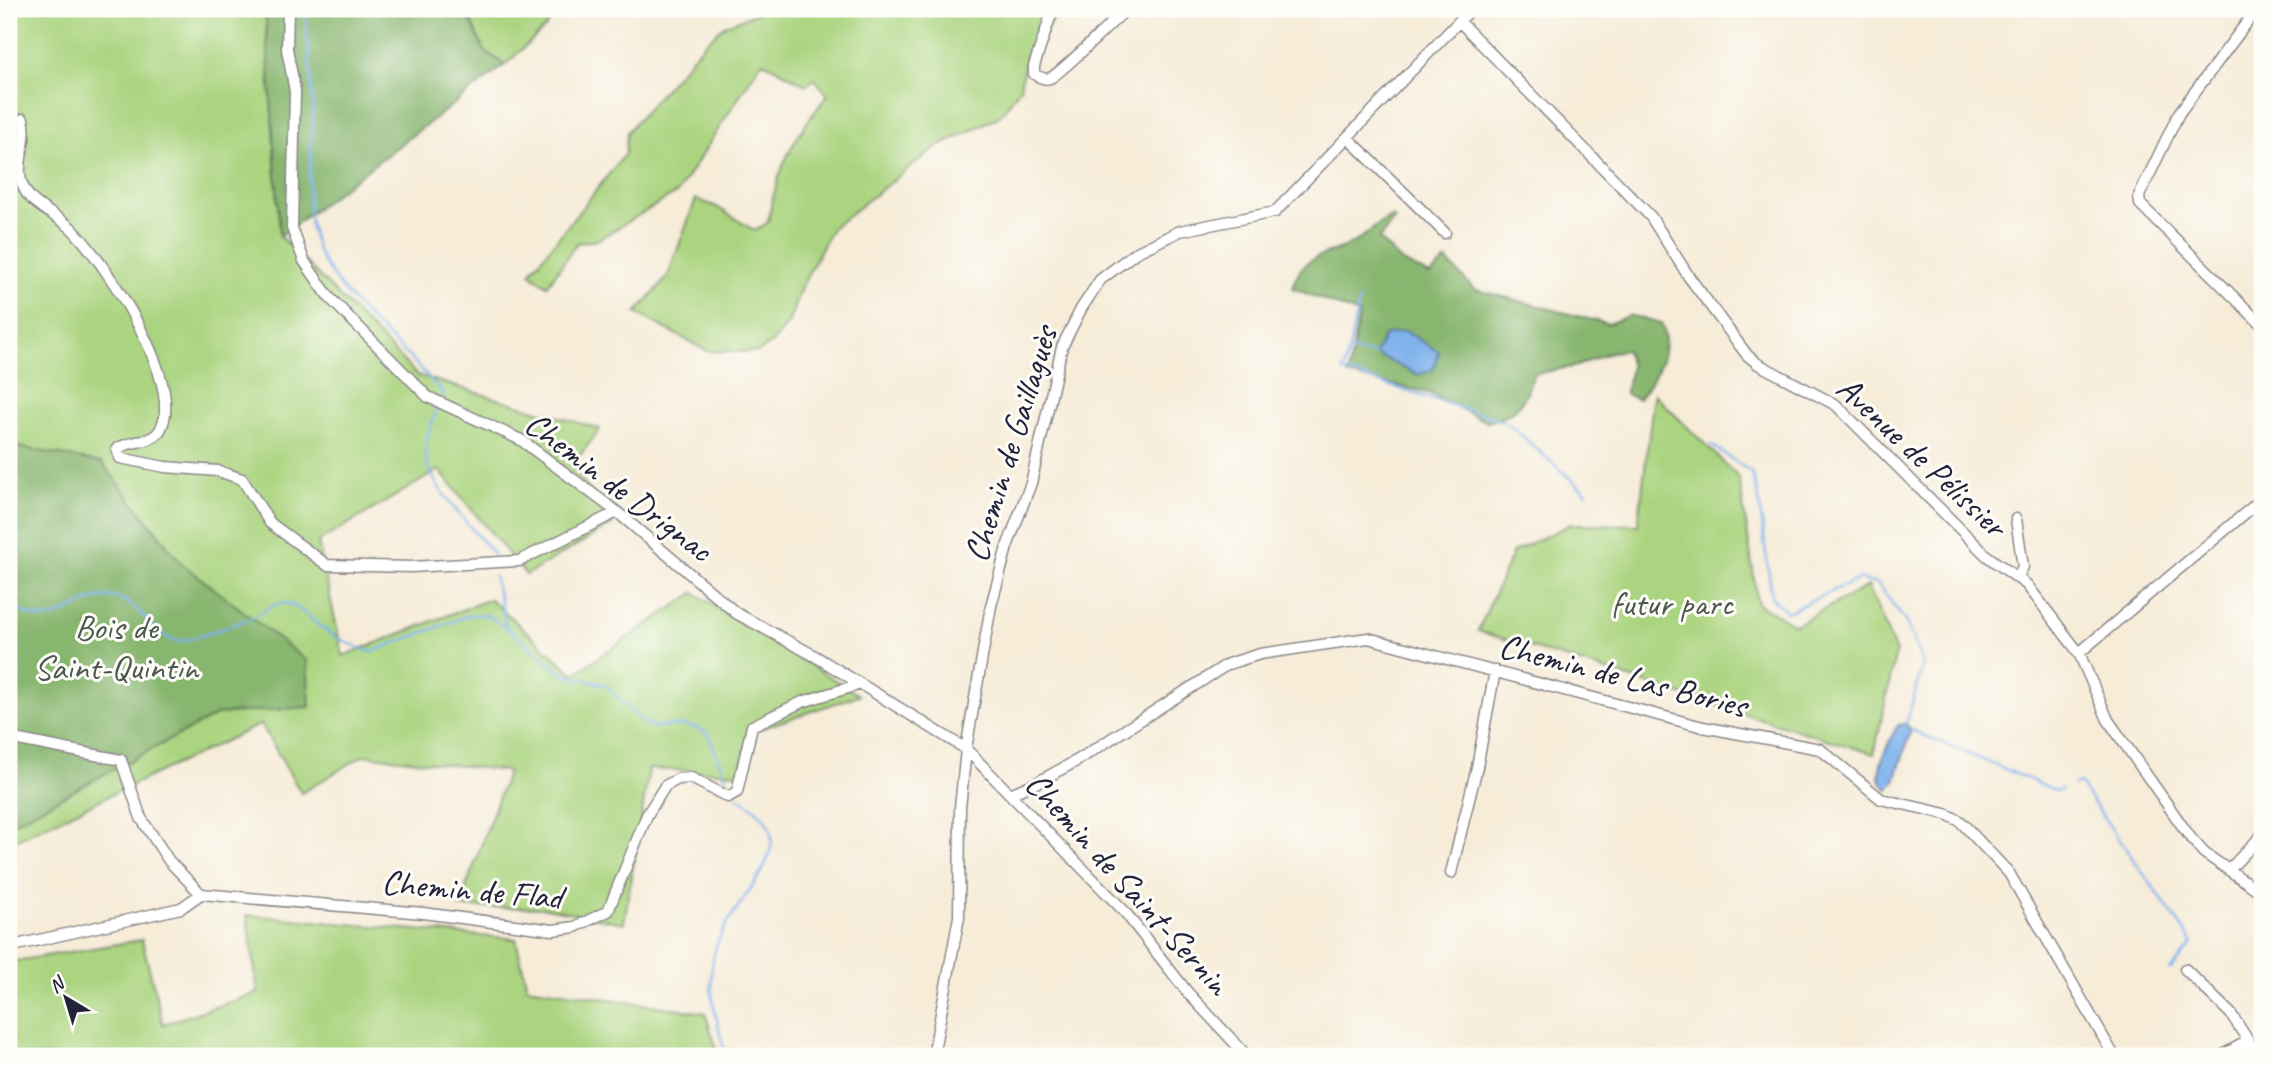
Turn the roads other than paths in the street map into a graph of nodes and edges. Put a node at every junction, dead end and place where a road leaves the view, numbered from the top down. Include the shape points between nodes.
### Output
1 (288, 9) edge
2 (1053, 9) edge
3 (1127, 9) edge
4 (1471, 9) edge
5 (2257, 9) edge
6 (1459, 21) junction
7 (9, 127) edge
8 (1348, 138) junction
9 (1446, 233) dead end
10 (2262, 325) edge
11 (2262, 499) edge
12 (617, 512) junction
13 (2016, 519) dead end
14 (2018, 576) junction
15 (2080, 653) junction
16 (1495, 671) junction
17 (861, 684) junction
18 (9, 738) edge
19 (966, 749) junction
20 (1010, 794) junction
21 (2262, 835) edge
22 (2229, 870) junction
23 (1451, 873) dead end
24 (2262, 893) edge
25 (201, 894) junction
26 (17, 946) dead end
27 (2185, 969) dead end
28 (2248, 1041) junction
29 (933, 1056) edge
30 (1247, 1056) edge
31 (2114, 1056) edge
32 (2221, 1056) edge
33 (2258, 1056) edge

1 - 12 street, Chemin de Drignac via 287,49 295,91 292,228 304,261 329,297 439,403 521,440
2 - 3 street via 1034,66 1034,74 1040,78 1049,78
4 - 6 street, Chemin de Gaillaguès
5 - 10 street via 2179,113 2139,196 2140,204
6 - 8 street, Chemin de Gaillaguès
6 - 14 street, Avenue de Pélissier via 1651,217 1747,355 1836,405 1987,556
7 - 12 street via 23,119 27,133 18,165 27,195 74,230 142,330 161,376 165,404 160,430 147,441 124,444 117,449 120,458 218,471 242,479 270,523 327,565 411,568 519,561
8 - 9 street
8 - 19 street, Chemin de Gaillaguès via 1275,212 1180,230 1135,253 1100,280 1081,309 1062,347 1031,483 991,606
11 - 15 street
12 - 17 street, Chemin de Drignac via 736,613
13 - 14 street via 2023,567
14 - 15 street, Avenue de Pélissier
15 - 22 street, Avenue de Pélissier via 2108,720 2190,837
16 - 20 street, Chemin de Las Bories via 1368,638 1260,654 1228,664 1078,760
16 - 23 street
16 - 31 street, Chemin de Las Bories via 1703,727 1820,749 1881,799 1960,821 2009,873
17 - 19 street, Chemin de Drignac
17 - 25 street, Chemin de Flad via 802,702 752,726 737,792 728,797 691,778 665,786 608,911 575,927 552,930 423,913
18 - 25 street via 121,760 141,818 169,861
19 - 20 street, Chemin de Saint-Sernin
19 - 29 street, Chemin de Gaillaguès via 960,808 959,917
20 - 30 street, Chemin de Saint-Sernin via 1124,911 1188,993
21 - 22 street
22 - 24 street, Avenue de Pélissier
25 - 26 street via 181,908
27 - 28 street via 2231,1014
28 - 32 street
28 - 33 street

